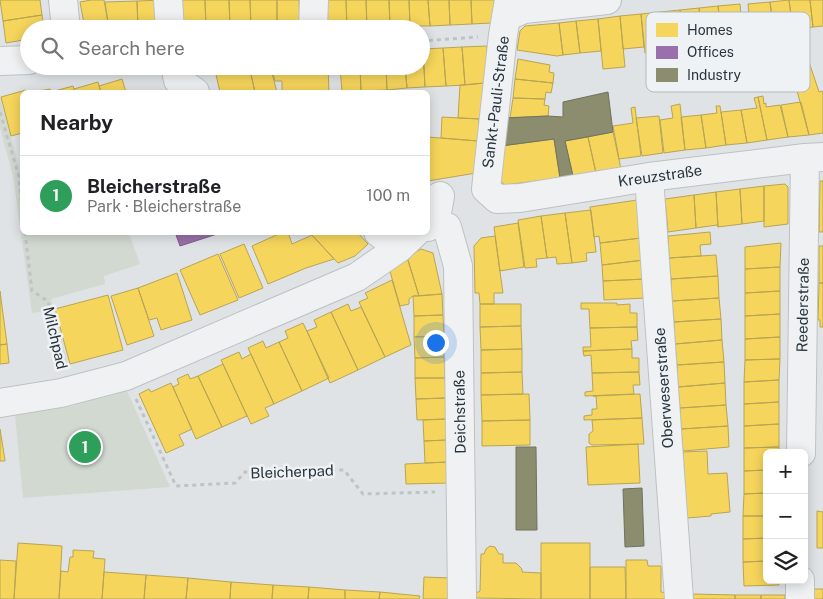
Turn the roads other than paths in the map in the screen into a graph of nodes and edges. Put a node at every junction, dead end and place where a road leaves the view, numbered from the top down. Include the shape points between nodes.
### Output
1 (62, 0) edge
2 (168, 0) edge
3 (314, 0) edge
4 (607, 0) edge
5 (506, 18) edge
6 (65, 20) edge
7 (169, 20) edge
8 (313, 20) edge
9 (20, 60) edge
10 (0, 61) edge
11 (177, 75) edge
12 (192, 90) edge
13 (814, 158) edge
14 (649, 177) junction
15 (440, 196) dead end
16 (497, 199) joint
17 (430, 212) edge
18 (413, 235) edge
19 (421, 235) edge
20 (0, 403) edge
21 (802, 449) edge
22 (800, 584) edge
23 (462, 599) edge
24 (679, 599) edge
25 (800, 599) edge

1 - 6 street
2 - 7 street
3 - 8 street
4 - 5 street via 524,9
5 - 16 street, Sankt-Pauli-Straße via 486,189
9 - 10 street
11 - 12 street via 178,80
13 - 14 street, Kreuzstraße
13 - 21 street, Reederstraße
14 - 16 street, Kreuzstraße
14 - 24 street, Oberweserstraße
15 - 17 street
18 - 20 street via 357,277 126,376 61,393
19 - 23 street, Deichstraße via 458,266
22 - 25 street

